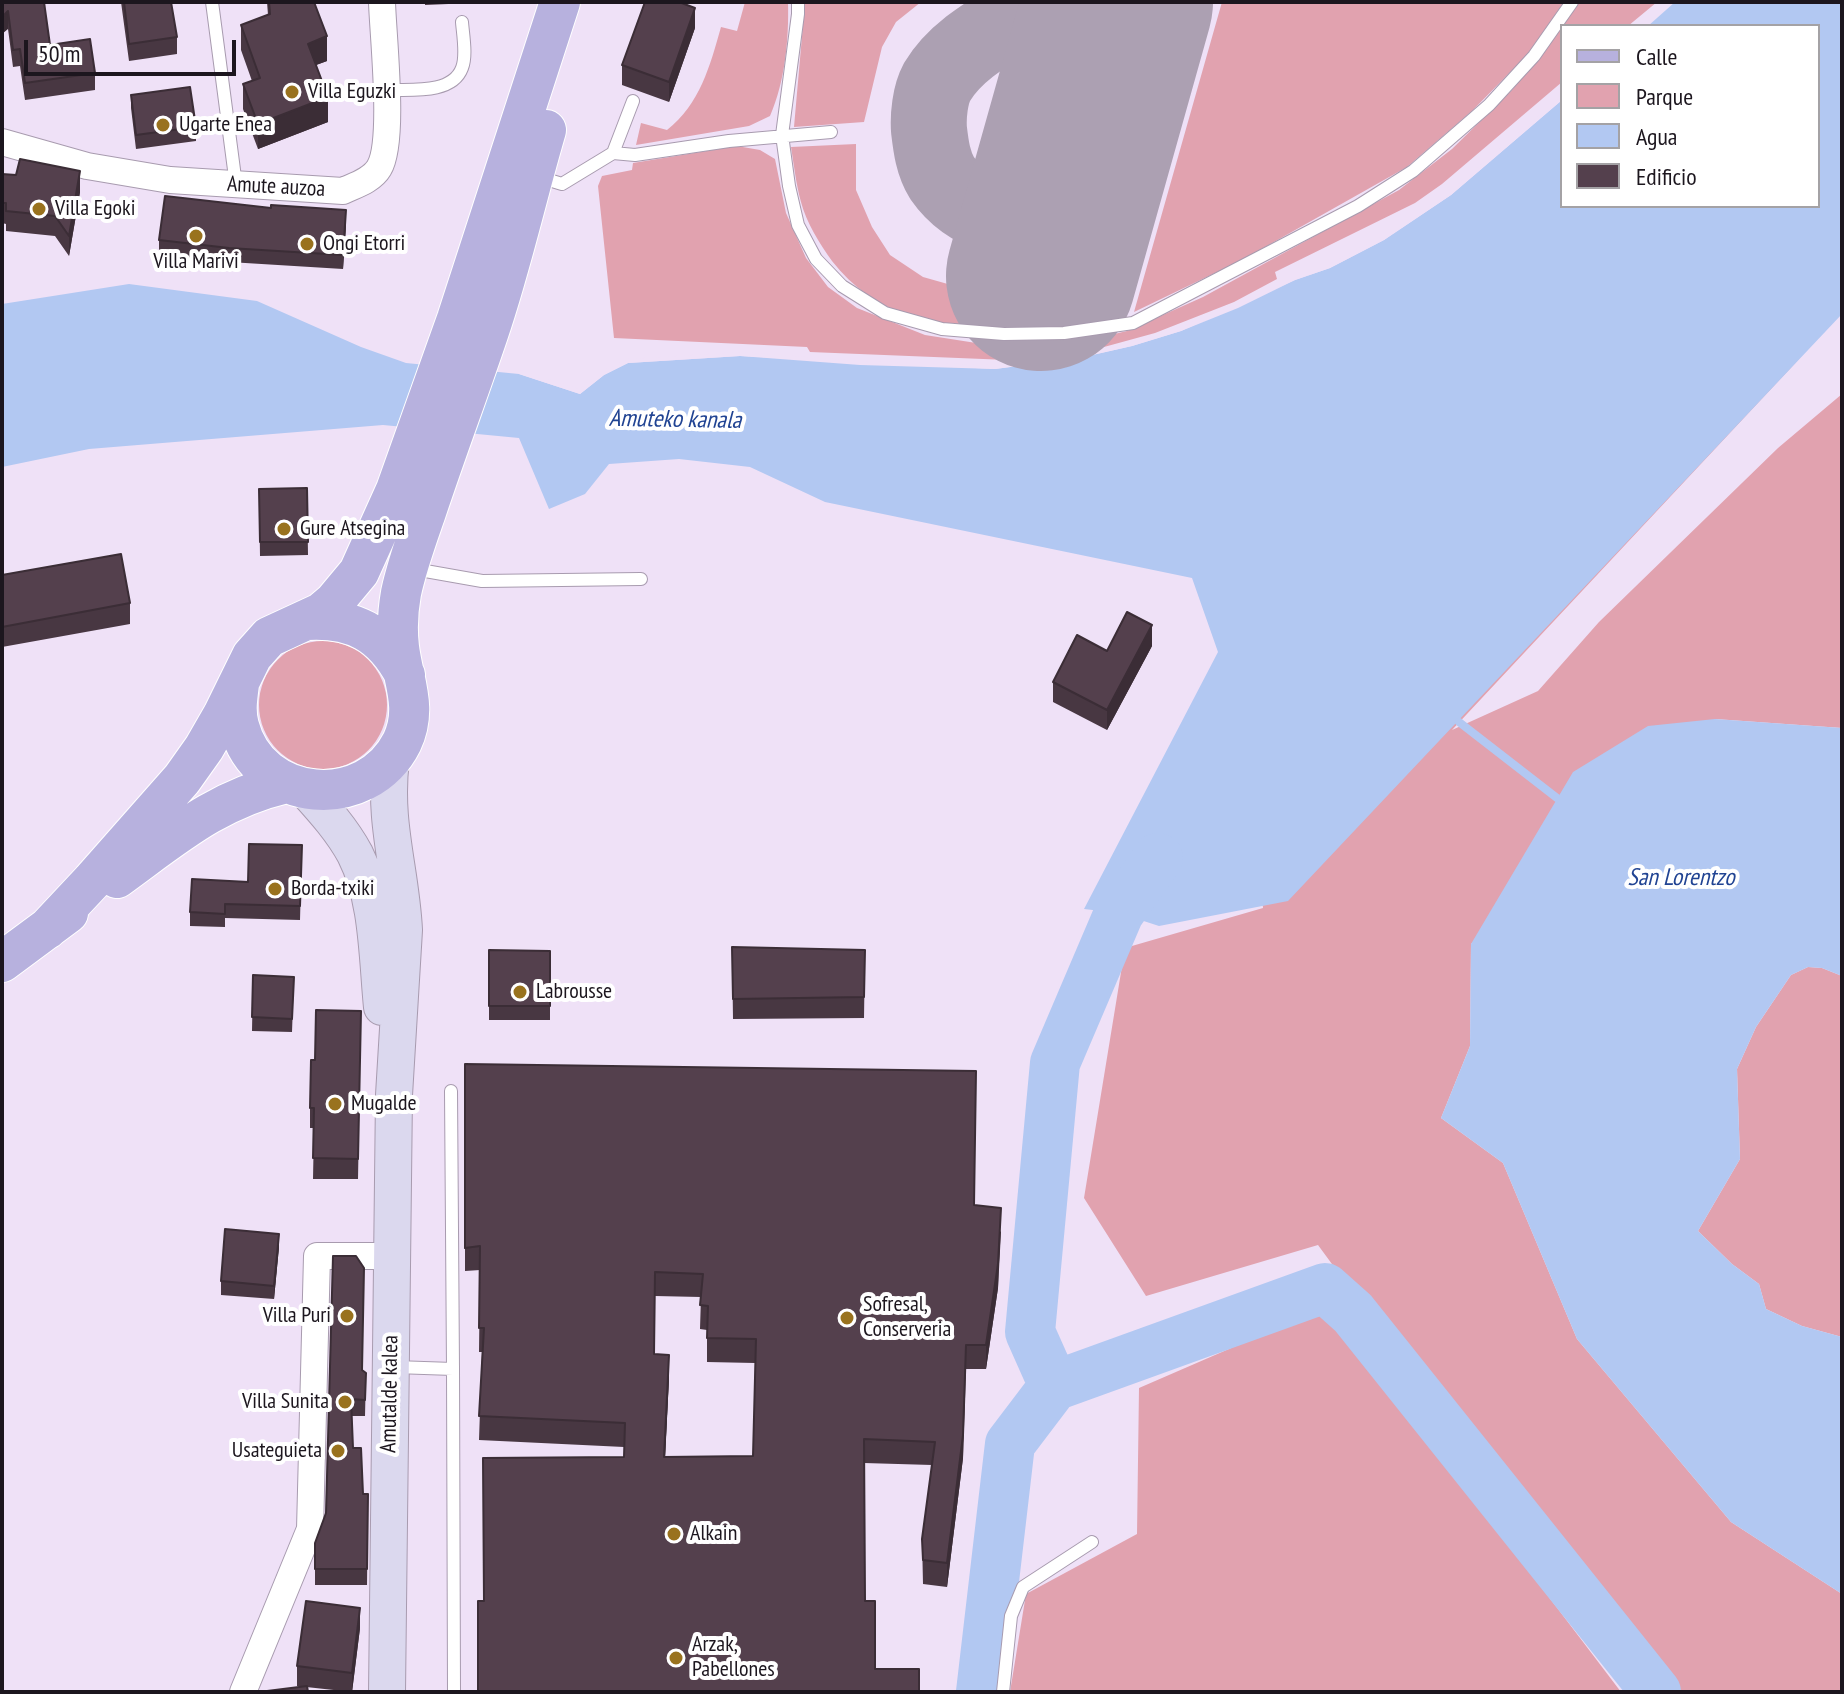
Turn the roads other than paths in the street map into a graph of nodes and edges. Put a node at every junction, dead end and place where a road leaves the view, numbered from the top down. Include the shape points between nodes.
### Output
1 (212, 2) edge
2 (382, 2) edge
3 (560, 2) edge
4 (588, 2) edge
5 (798, 2) edge
6 (1572, 2) edge
7 (462, 22) dead end
8 (386, 90) junction
9 (633, 101) dead end
10 (831, 132) dead end
11 (782, 135) junction
12 (2, 142) edge
13 (613, 153) junction
14 (533, 175) junction
15 (236, 185) junction
16 (473, 325) junction
17 (413, 496) junction
18 (408, 567) junction
19 (641, 579) dead end
20 (306, 620) junction
21 (405, 675) junction
22 (240, 680) junction
23 (391, 760) junction
24 (296, 786) junction
25 (47, 929) junction
26 (2, 962) edge
27 (451, 1091) dead end
28 (394, 1095) junction
29 (392, 1256) junction
30 (391, 1367) junction
31 (453, 1369) junction
32 (1092, 1542) dead end
33 (243, 1692) edge
34 (387, 1692) edge
35 (454, 1692) edge
36 (1003, 1692) edge

1 - 15 lane
2 - 8 street, Amute auzoa
3 - 16 main road
4 - 14 main road
5 - 11 lane
6 - 11 lane via 1534,56 1489,105 1413,171 1358,206 1133,323 1064,333 1004,334 942,329 885,313 842,286 816,259 798,225
7 - 8 lane via 464,66 454,81 434,88
8 - 15 street, Amute auzoa via 387,143 378,169 368,179 343,191
9 - 13 lane
10 - 11 lane
11 - 13 lane via 635,155
12 - 15 street, Amute auzoa via 87,166
13 - 14 lane via 562,184
14 - 16 main road
16 - 17 main road
17 - 18 main road
17 - 20 main road via 334,602
18 - 19 lane via 482,581
18 - 21 main road via 398,621
20 - 21 main road via 341,621 366,630 383,642
20 - 22 main road via 269,637
21 - 23 main road via 410,718
22 - 24 main road via 236,706 246,745 268,772
22 - 25 main road via 182,779
23 - 24 main road via 361,783 333,790
23 - 28 main road, Amutalde kalea via 388,820 404,930
24 - 25 main road via 256,790 214,809
24 - 28 main road, Amutalde kalea via 343,834 366,882
25 - 26 main road
27 - 31 lane
28 - 29 main road, Amutalde kalea
29 - 30 main road, Amutalde kalea
29 - 33 street via 317,1256 310,1529
30 - 31 lane
30 - 34 main road, Amutalde kalea
31 - 35 lane
32 - 36 lane via 1023,1587 1011,1616

